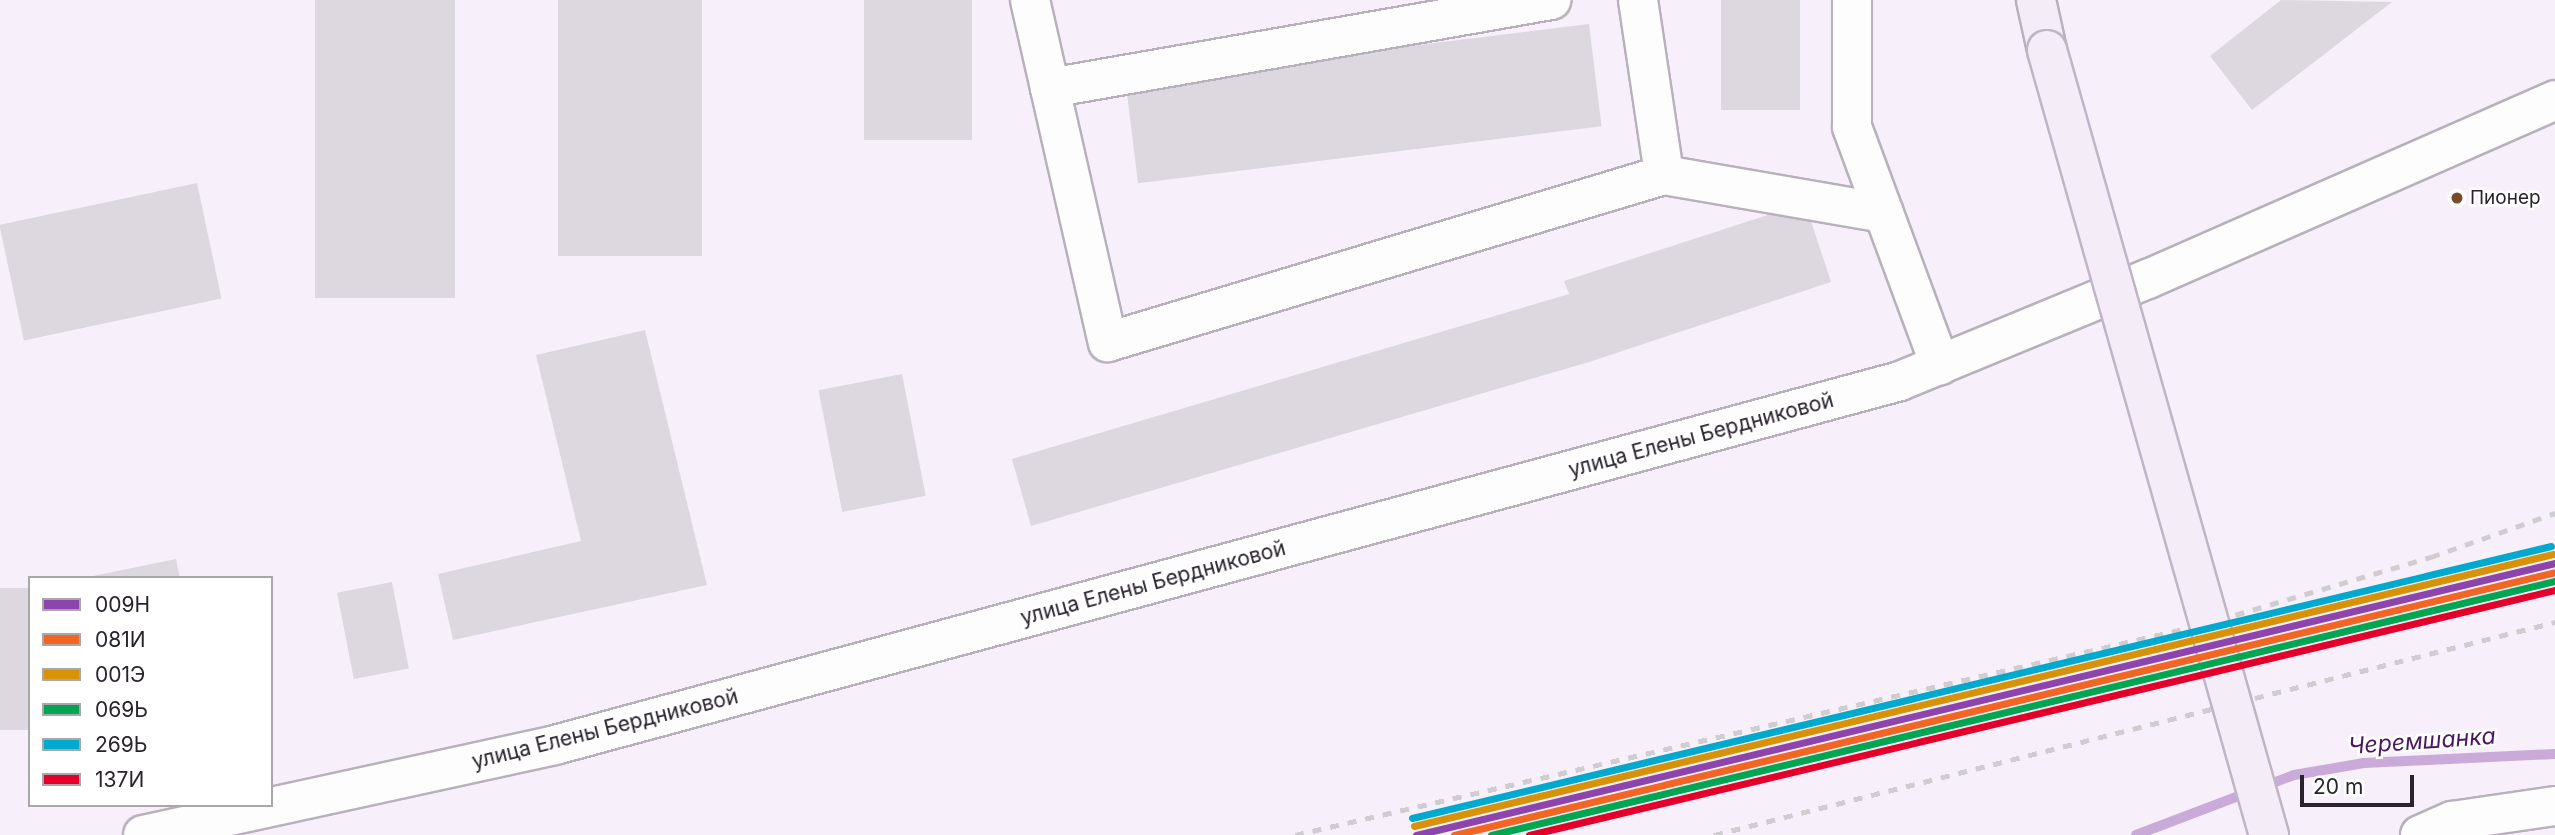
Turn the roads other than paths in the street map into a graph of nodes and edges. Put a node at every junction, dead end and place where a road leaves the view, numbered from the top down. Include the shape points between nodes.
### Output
1 (1030, 0) edge
2 (1551, 0) edge
3 (1638, 0) edge
4 (1852, 0) edge
5 (2036, 0) edge
6 (1050, 88) junction
7 (2555, 100) edge
8 (1664, 175) junction
9 (1884, 213) junction
10 (1940, 365) junction
11 (2555, 806) edge
12 (271, 807) edge
13 (273, 807) edge
14 (143, 835) edge
15 (2269, 835) edge
16 (2420, 835) edge

1 - 6 street
2 - 6 street
3 - 8 street
4 - 9 street via 1852,127
5 - 15 main road, bridge
6 - 8 street via 1108,342
7 - 10 street, улица Елены Бердниковой
8 - 9 street
9 - 10 street
10 - 13 street, улица Елены Бердниковой via 1886,385 555,745
11 - 16 street via 2452,821
12 - 14 street, улица Елены Бердниковой

